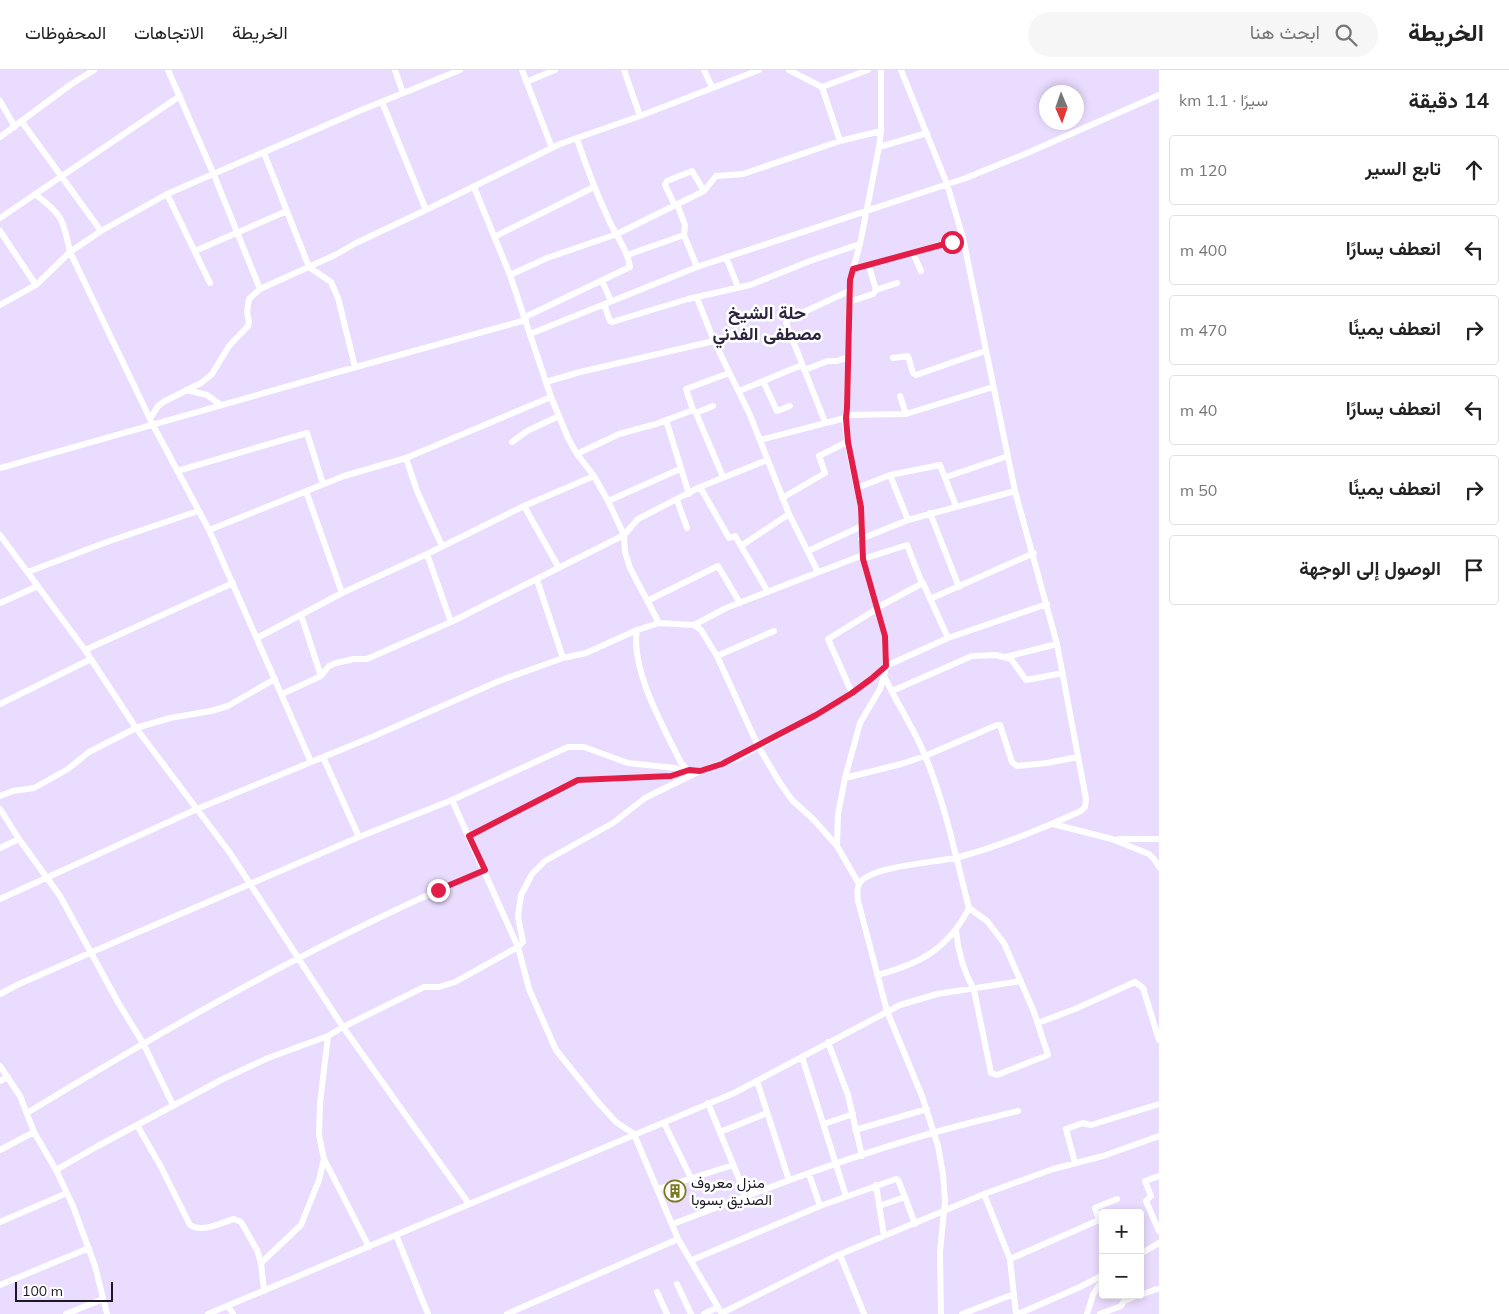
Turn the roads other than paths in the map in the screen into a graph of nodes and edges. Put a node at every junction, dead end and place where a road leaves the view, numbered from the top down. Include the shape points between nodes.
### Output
1 (94, 70) edge
2 (168, 70) edge
3 (395, 70) edge
4 (460, 70) edge
5 (522, 70) edge
6 (554, 70) edge
7 (624, 70) edge
8 (704, 70) edge
9 (759, 70) edge
10 (789, 70) edge
11 (868, 70) edge
12 (881, 70) edge
13 (901, 70) edge
14 (526, 82) junction
15 (712, 87) junction
16 (822, 87) junction
17 (403, 93) junction
18 (1159, 95) edge
19 (180, 96) junction
20 (0, 101) edge
21 (382, 102) junction
22 (640, 116) junction
23 (22, 122) junction
24 (15, 127) junction
25 (881, 131) junction
26 (927, 133) junction
27 (0, 137) edge
28 (577, 139) junction
29 (840, 141) junction
30 (879, 147) junction
31 (552, 148) junction
32 (264, 153) junction
33 (214, 175) junction
34 (62, 176) junction
35 (947, 184) junction
36 (474, 187) junction
37 (594, 187) junction
38 (704, 191) junction
39 (35, 194) junction
40 (167, 194) junction
41 (676, 205) junction
42 (426, 210) junction
43 (867, 211) junction
44 (287, 212) junction
45 (0, 218) edge
46 (0, 231) edge
47 (101, 231) junction
48 (238, 233) junction
49 (617, 234) junction
50 (684, 235) junction
51 (494, 237) junction
52 (963, 238) junction
53 (860, 244) junction
54 (195, 251) junction
55 (70, 252) junction
56 (914, 253) junction
57 (628, 255) junction
58 (726, 257) junction
59 (869, 266) junction
60 (309, 267) junction
61 (698, 267) junction
62 (853, 269) junction
63 (921, 272) dead end
64 (510, 275) junction
65 (602, 281) junction
66 (210, 283) dead end
67 (897, 283) dead end
68 (36, 285) junction
69 (738, 287) junction
70 (260, 289) junction
71 (876, 290) junction
72 (849, 292) junction
73 (697, 298) junction
74 (607, 302) junction
75 (849, 302) junction
76 (0, 305) edge
77 (525, 318) junction
78 (530, 334) junction
79 (714, 341) junction
80 (985, 351) junction
81 (848, 357) junction
82 (893, 358) dead end
83 (355, 367) junction
84 (803, 367) junction
85 (729, 373) junction
86 (763, 381) junction
87 (546, 382) junction
88 (993, 387) junction
89 (186, 390) junction
90 (739, 392) junction
91 (900, 396) dead end
92 (551, 397) junction
93 (221, 405) junction
94 (713, 406) dead end
95 (790, 406) dead end
96 (694, 412) junction
97 (906, 414) junction
98 (559, 416) junction
99 (846, 416) junction
100 (666, 420) junction
101 (151, 422) junction
102 (825, 422) junction
103 (760, 440) junction
104 (512, 442) dead end
105 (848, 442) junction
106 (576, 454) junction
107 (1008, 456) junction
108 (406, 458) junction
109 (767, 460) junction
110 (0, 468) edge
111 (680, 469) junction
112 (177, 470) junction
113 (890, 475) junction
114 (594, 476) junction
115 (723, 477) junction
116 (946, 477) junction
117 (324, 484) junction
118 (700, 487) junction
119 (857, 488) junction
120 (1015, 490) junction
121 (306, 491) junction
122 (688, 494) junction
123 (782, 498) junction
124 (676, 500) junction
125 (608, 501) junction
126 (524, 506) junction
127 (956, 506) junction
128 (198, 511) junction
129 (930, 513) junction
130 (789, 514) junction
131 (908, 520) junction
132 (862, 526) junction
133 (687, 528) dead end
134 (210, 530) junction
135 (0, 535) edge
136 (624, 535) junction
137 (861, 539) junction
138 (442, 546) junction
139 (741, 546) junction
140 (808, 551) junction
141 (1034, 553) junction
142 (427, 554) junction
143 (863, 557) junction
144 (559, 568) junction
145 (28, 572) junction
146 (818, 572) junction
147 (537, 580) junction
148 (233, 583) junction
149 (922, 583) junction
150 (38, 586) junction
151 (959, 587) junction
152 (768, 592) junction
153 (342, 594) junction
154 (930, 599) junction
155 (647, 601) junction
156 (740, 603) junction
157 (0, 604) edge
158 (1047, 604) junction
159 (877, 608) junction
160 (301, 615) junction
161 (451, 622) junction
162 (659, 623) junction
163 (694, 624) junction
164 (637, 630) junction
165 (774, 631) dead end
166 (257, 638) junction
167 (948, 638) junction
168 (1057, 644) junction
169 (85, 650) junction
170 (717, 656) junction
171 (1006, 656) junction
172 (563, 658) junction
173 (91, 659) junction
174 (886, 666) junction
175 (1063, 673) junction
176 (321, 676) junction
177 (884, 676) junction
178 (276, 679) junction
179 (892, 692) junction
180 (852, 693) junction
181 (282, 694) junction
182 (0, 704) edge
183 (136, 728) junction
184 (758, 746) junction
185 (925, 756) junction
186 (1078, 756) junction
187 (323, 757) junction
188 (311, 762) junction
189 (687, 771) junction
190 (700, 771) junction
191 (845, 778) junction
192 (0, 796) edge
193 (452, 800) junction
194 (0, 809) edge
195 (197, 809) junction
196 (1053, 824) junction
197 (469, 836) junction
198 (359, 837) junction
199 (19, 839) junction
200 (1112, 839) junction
201 (1159, 839) edge
202 (837, 846) junction
203 (0, 848) edge
204 (956, 858) junction
205 (1159, 867) edge
206 (485, 870) junction
207 (46, 878) junction
208 (251, 884) junction
209 (859, 884) junction
210 (0, 899) edge
211 (969, 908) junction
212 (956, 931) junction
213 (518, 947) junction
214 (92, 952) junction
215 (298, 958) junction
216 (878, 975) junction
217 (1021, 981) junction
218 (974, 990) junction
219 (0, 994) edge
220 (887, 1011) junction
221 (1038, 1023) junction
222 (343, 1027) junction
223 (328, 1036) junction
224 (1159, 1040) edge
225 (828, 1042) junction
226 (143, 1043) junction
227 (802, 1057) junction
228 (0, 1066) edge
229 (8, 1077) junction
230 (0, 1081) edge
231 (757, 1081) junction
232 (708, 1103) junction
233 (1159, 1104) edge
234 (173, 1105) junction
235 (927, 1109) junction
236 (1018, 1111) dead end
237 (27, 1113) junction
238 (767, 1113) junction
239 (853, 1114) junction
240 (664, 1123) junction
241 (824, 1124) junction
242 (137, 1125) junction
243 (855, 1130) junction
244 (34, 1132) junction
245 (720, 1132) junction
246 (935, 1132) junction
247 (634, 1134) junction
248 (1159, 1136) edge
249 (0, 1150) edge
250 (862, 1156) junction
251 (324, 1159) junction
252 (1075, 1163) junction
253 (733, 1165) junction
254 (836, 1165) junction
255 (56, 1170) junction
256 (809, 1174) junction
257 (1159, 1176) edge
258 (691, 1178) junction
259 (789, 1180) junction
260 (876, 1185) junction
261 (658, 1189) junction
262 (67, 1192) junction
263 (984, 1194) junction
264 (746, 1196) junction
265 (846, 1196) junction
266 (905, 1197) junction
267 (1117, 1199) dead end
268 (469, 1204) junction
269 (820, 1206) junction
270 (879, 1206) junction
271 (945, 1211) junction
272 (1099, 1218) edge
273 (0, 1222) edge
274 (673, 1224) junction
275 (915, 1224) junction
276 (1099, 1224) edge
277 (1159, 1231) edge
278 (396, 1235) junction
279 (884, 1236) junction
280 (678, 1239) junction
281 (1159, 1243) edge
282 (369, 1247) junction
283 (89, 1248) junction
284 (1144, 1252) edge
285 (840, 1255) junction
286 (1010, 1259) junction
287 (692, 1260) junction
288 (262, 1263) junction
289 (1099, 1279) edge
290 (677, 1284) dead end
291 (1099, 1284) edge
292 (0, 1285) edge
293 (264, 1291) junction
294 (1158, 1291) edge
295 (656, 1292) dead end
296 (1014, 1294) junction
297 (1144, 1294) edge
298 (103, 1299) junction
299 (1129, 1299) edge
300 (228, 1306) junction
301 (721, 1312) edge
302 (66, 1314) edge
303 (108, 1314) edge
304 (208, 1314) edge
305 (233, 1314) edge
306 (428, 1314) edge
307 (507, 1314) edge
308 (667, 1314) edge
309 (692, 1314) edge
310 (704, 1314) edge
311 (864, 1314) edge
312 (941, 1314) edge
313 (962, 1314) edge
314 (1017, 1314) edge
315 (1087, 1314) edge
316 (1100, 1314) edge

1 - 23 street
2 - 19 street
3 - 17 street
4 - 17 street
5 - 14 street
6 - 14 street
7 - 22 street
8 - 15 street
9 - 15 street
10 - 16 street
11 - 16 street
12 - 25 street
13 - 26 street
14 - 31 street
15 - 22 street
16 - 29 street
17 - 21 street
18 - 35 street via 1025,154
19 - 33 street
19 - 34 street
20 - 24 street
21 - 32 street
21 - 42 street
22 - 28 street
23 - 24 street
23 - 34 street
24 - 27 street
25 - 29 street
25 - 30 street
26 - 30 street
26 - 35 street
28 - 31 street
28 - 37 street
29 - 38 street via 744,174 716,176
30 - 43 street
31 - 36 street
32 - 33 street
32 - 44 street
33 - 40 street
33 - 48 street
34 - 39 street
34 - 47 street
35 - 43 street
35 - 52 street
36 - 42 street
36 - 51 street
37 - 49 street
37 - 51 street
38 - 41 street
38 - 41 street via 692,171 667,181 665,185
39 - 45 street
39 - 55 street via 62,219
40 - 47 street
40 - 54 street
41 - 49 street
41 - 50 street via 685,225
42 - 60 street
43 - 53 street
43 - 58 street
44 - 48 street
44 - 60 street
46 - 68 street
47 - 55 street
48 - 54 street
48 - 70 street
49 - 57 street
49 - 64 street via 547,258
50 - 57 street
50 - 61 street
51 - 64 street
52 - 56 street
52 - 80 street
53 - 62 street
53 - 69 street
54 - 66 street
55 - 68 street
55 - 101 street
56 - 59 street
56 - 63 street
57 - 65 street via 630,267
58 - 61 street
58 - 69 street
59 - 62 street
59 - 71 street
60 - 70 street
60 - 83 street via 331,282
61 - 74 street
62 - 72 street
64 - 77 street
65 - 74 street
65 - 77 street
67 - 71 street
68 - 76 street
69 - 73 street
70 - 89 street via 249,300 248,326 229,346 212,374
71 - 75 street
72 - 75 street
72 - 84 street via 786,321
73 - 74 street via 612,322
73 - 79 street
74 - 78 street
75 - 81 street
77 - 78 street
77 - 83 street
78 - 87 street
79 - 85 street
79 - 87 street
80 - 82 street via 916,374 908,356
80 - 88 street
81 - 84 street
81 - 99 street
83 - 93 street
84 - 86 street
84 - 102 street
85 - 90 street
85 - 96 street via 686,389
86 - 90 street
86 - 95 street via 777,411
87 - 92 street
88 - 97 street
88 - 107 street
89 - 93 street via 207,395
89 - 101 street via 158,406
90 - 103 street
91 - 97 street
92 - 98 street
92 - 108 street
93 - 101 street
94 - 96 street
96 - 100 street
96 - 115 street
97 - 99 street
98 - 104 street
98 - 106 street
99 - 102 street
99 - 105 street
100 - 106 street via 619,434
100 - 111 street
101 - 110 street
101 - 112 street
102 - 103 street
103 - 109 street
105 - 119 street
105 - 123 street via 819,456 825,474
106 - 114 street
107 - 116 street
107 - 120 street
108 - 117 street
108 - 138 street
109 - 115 street
109 - 123 street
111 - 122 street
111 - 125 street
112 - 117 street via 307,432
112 - 128 street
113 - 116 street via 941,465
113 - 119 street
113 - 131 street
114 - 125 street
114 - 126 street
115 - 118 street
116 - 127 street
117 - 121 street
118 - 122 street
118 - 139 street via 729,538 735,536
119 - 132 street
120 - 127 street
120 - 141 street
121 - 134 street
121 - 153 street
122 - 124 street
123 - 130 street
124 - 133 street
124 - 136 street via 638,519
125 - 136 street
126 - 138 street
126 - 144 street
127 - 129 street
128 - 134 street
128 - 145 street
129 - 131 street
129 - 151 street
130 - 139 street
130 - 140 street
131 - 137 street
132 - 137 street
132 - 140 street
134 - 148 street
135 - 145 street
136 - 144 street
136 - 155 street via 630,568
137 - 143 street
138 - 142 street
139 - 152 street
140 - 146 street
141 - 151 street
141 - 158 street
142 - 153 street
142 - 161 street
143 - 146 street
143 - 149 street via 907,546
143 - 159 street
144 - 147 street
145 - 150 street
146 - 152 street
147 - 161 street
147 - 172 street
148 - 166 street
148 - 169 street
149 - 154 street
149 - 159 street
150 - 157 street
150 - 169 street
151 - 154 street
152 - 156 street
153 - 160 street
154 - 167 street
155 - 156 street via 718,566
155 - 162 street
156 - 163 street
158 - 167 street
158 - 168 street
159 - 174 street via 885,636
159 - 180 street via 828,638
160 - 166 street
160 - 176 street
161 - 176 street via 367,659 336,662
162 - 163 street
162 - 164 street
163 - 170 street
164 - 172 street via 586,653
164 - 189 street via 637,658 650,695
165 - 170 street
166 - 178 street
167 - 174 street
168 - 171 street
168 - 175 street
169 - 173 street
170 - 184 street
171 - 175 street via 1026,680
171 - 179 street via 972,656
172 - 187 street via 499,681
173 - 182 street
173 - 183 street
174 - 177 street
174 - 180 street
175 - 186 street
176 - 181 street
177 - 179 street
177 - 191 street via 860,723
178 - 181 street
178 - 183 street via 228,706
179 - 185 street
180 - 184 street
181 - 188 street
183 - 192 street via 89,752 68,769 34,788
183 - 195 street
184 - 190 street
184 - 202 street via 792,800
185 - 186 street via 998,724 1012,762 1017,766
185 - 191 street
185 - 204 street
186 - 196 street via 1086,793 1085,806
187 - 188 street
187 - 198 street
188 - 195 street
189 - 190 street
189 - 193 street via 628,763 584,747 568,747
189 - 197 street via 671,776 578,780
190 - 213 street via 645,798 613,823 537,867 521,895 518,917 523,942
191 - 202 street via 838,814
193 - 197 street
193 - 198 street
194 - 199 street
195 - 207 street
195 - 208 street
196 - 200 street
196 - 204 street
197 - 206 street
198 - 208 street
199 - 203 street
199 - 207 street
200 - 201 street
200 - 205 street via 1149,854
202 - 209 street
204 - 209 street via 884,870 869,875
204 - 211 street
206 - 213 street
206 - 215 street via 427,894
207 - 210 street
207 - 214 street
208 - 214 street
208 - 215 street
209 - 216 street via 858,901
211 - 212 street
211 - 217 street via 987,921 1004,943
212 - 216 street via 919,961
212 - 218 street via 960,956
213 - 222 street via 455,982 424,987
213 - 247 street via 529,989 556,1050 616,1122
214 - 219 street
214 - 226 street
215 - 222 street
215 - 226 street
216 - 220 street
217 - 218 street
217 - 221 street
218 - 220 street via 937,994
218 - 221 street via 990,1070 995,1075 1048,1054
220 - 225 street
220 - 235 street
221 - 224 street via 1135,982 1143,988
222 - 223 street
222 - 268 street
223 - 234 street via 268,1058
223 - 251 street via 320,1103 319,1135
225 - 227 street
225 - 239 street
226 - 234 street
226 - 237 street
227 - 231 street
227 - 241 street
228 - 229 street
229 - 230 street
229 - 237 street
231 - 232 street
231 - 238 street
232 - 240 street
232 - 245 street
233 - 252 street via 1091,1125 1083,1123 1066,1129
234 - 242 street
235 - 243 street
235 - 246 street
236 - 246 street
237 - 244 street
238 - 245 street
238 - 259 street
239 - 241 street
239 - 243 street
240 - 247 street
240 - 258 street
241 - 254 street
242 - 255 street
242 - 288 street via 190,1225 196,1229 204,1228 238,1219
243 - 250 street
244 - 249 street
244 - 255 street
245 - 253 street
246 - 250 street
246 - 271 street
247 - 261 street
247 - 268 street
248 - 252 street
250 - 254 street
251 - 282 street
251 - 288 street via 301,1225
252 - 263 street
253 - 258 street
253 - 264 street
254 - 256 street
254 - 265 street
255 - 262 street
256 - 259 street
256 - 269 street
257 - 277 street via 1145,1182 1151,1197 1146,1201
258 - 261 street
259 - 264 street
260 - 265 street
260 - 266 street via 897,1179
260 - 270 street
261 - 274 street
262 - 273 street
262 - 283 street
263 - 271 street
263 - 286 street
264 - 274 street
265 - 269 street
266 - 270 street
266 - 275 street
267 - 272 street via 1095,1208
268 - 278 street
269 - 287 street
270 - 279 street
271 - 275 street
271 - 312 street via 940,1252
274 - 280 street
275 - 279 street
276 - 286 street
278 - 282 street
278 - 306 street
279 - 285 street
280 - 287 street
280 - 307 street
281 - 284 street
282 - 293 street
283 - 292 street
283 - 298 street
285 - 301 street
285 - 311 street
286 - 296 street
287 - 301 street
288 - 293 street
289 - 314 street
290 - 309 street
291 - 315 street
293 - 300 street
294 - 297 street
295 - 308 street
296 - 313 street
296 - 314 street
298 - 302 street
298 - 303 street
299 - 316 street
300 - 304 street
300 - 305 street
301 - 310 street

